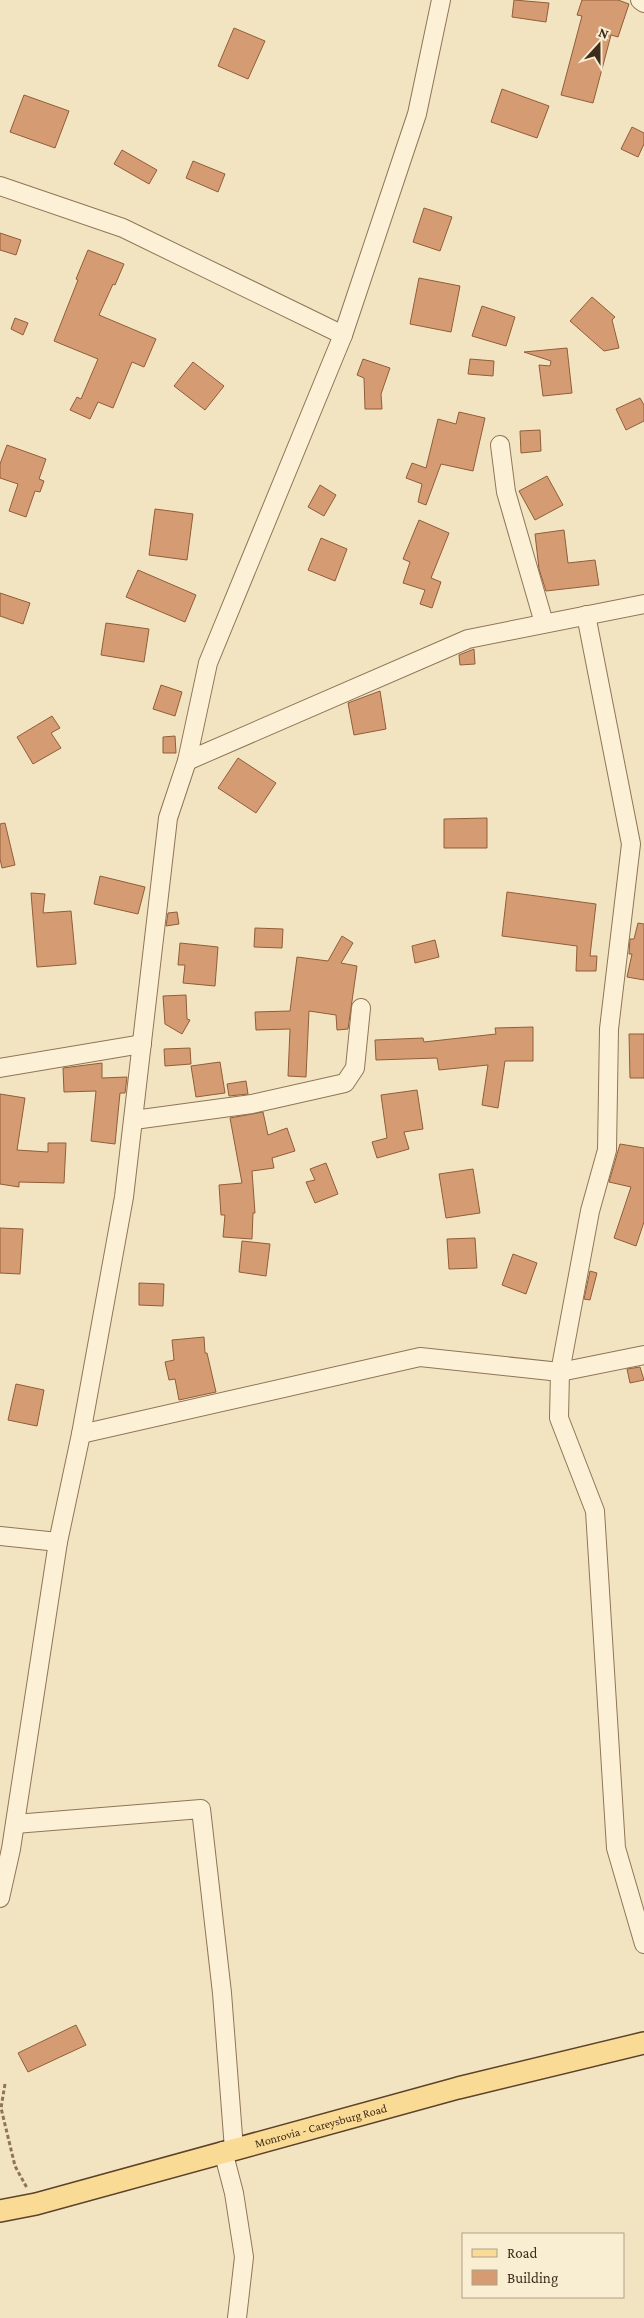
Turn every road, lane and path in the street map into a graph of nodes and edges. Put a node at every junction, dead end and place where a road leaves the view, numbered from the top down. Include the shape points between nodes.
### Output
1 (441, 0) edge
2 (640, 0) edge
3 (644, 3) edge
4 (0, 186) edge
5 (343, 335) junction
6 (500, 445) dead end
7 (644, 604) edge
8 (586, 614) junction
9 (544, 623) junction
10 (187, 761) junction
11 (361, 1008) dead end
12 (142, 1044) junction
13 (0, 1068) edge
14 (134, 1120) junction
15 (644, 1355) edge
16 (560, 1372) junction
17 (81, 1434) junction
18 (0, 1536) edge
19 (58, 1542) junction
20 (15, 1824) junction
21 (0, 1898) edge
22 (644, 1944) edge
23 (644, 2043) edge
24 (5, 2084) dead end
25 (228, 2150) junction
26 (36, 2204) junction
27 (0, 2211) edge
28 (237, 2318) edge

1 - 5 street via 417,114
2 - 3 street
4 - 5 street via 123,228
5 - 10 street via 208,663
6 - 9 street via 506,492
7 - 8 street
8 - 9 street
8 - 16 street via 631,844 609,1029 607,1150 590,1211
9 - 10 street via 468,639
10 - 12 street via 168,818
11 - 14 street via 355,1068 345,1082 252,1104
12 - 13 street
12 - 14 street
14 - 17 street via 124,1197
15 - 16 street
16 - 17 street via 420,1357
16 - 22 street via 559,1418 595,1511 616,1848
17 - 19 street
18 - 19 street
19 - 20 street
20 - 21 street
20 - 25 street via 201,1809 222,1993
23 - 25 main road, Monrovia - Careysburg Road via 458,2088
24 - 26 path via 2,2108 15,2166
25 - 26 main road, Monrovia - Careysburg Road
25 - 28 street via 244,2257
26 - 27 main road, Monrovia - Careysburg Road

